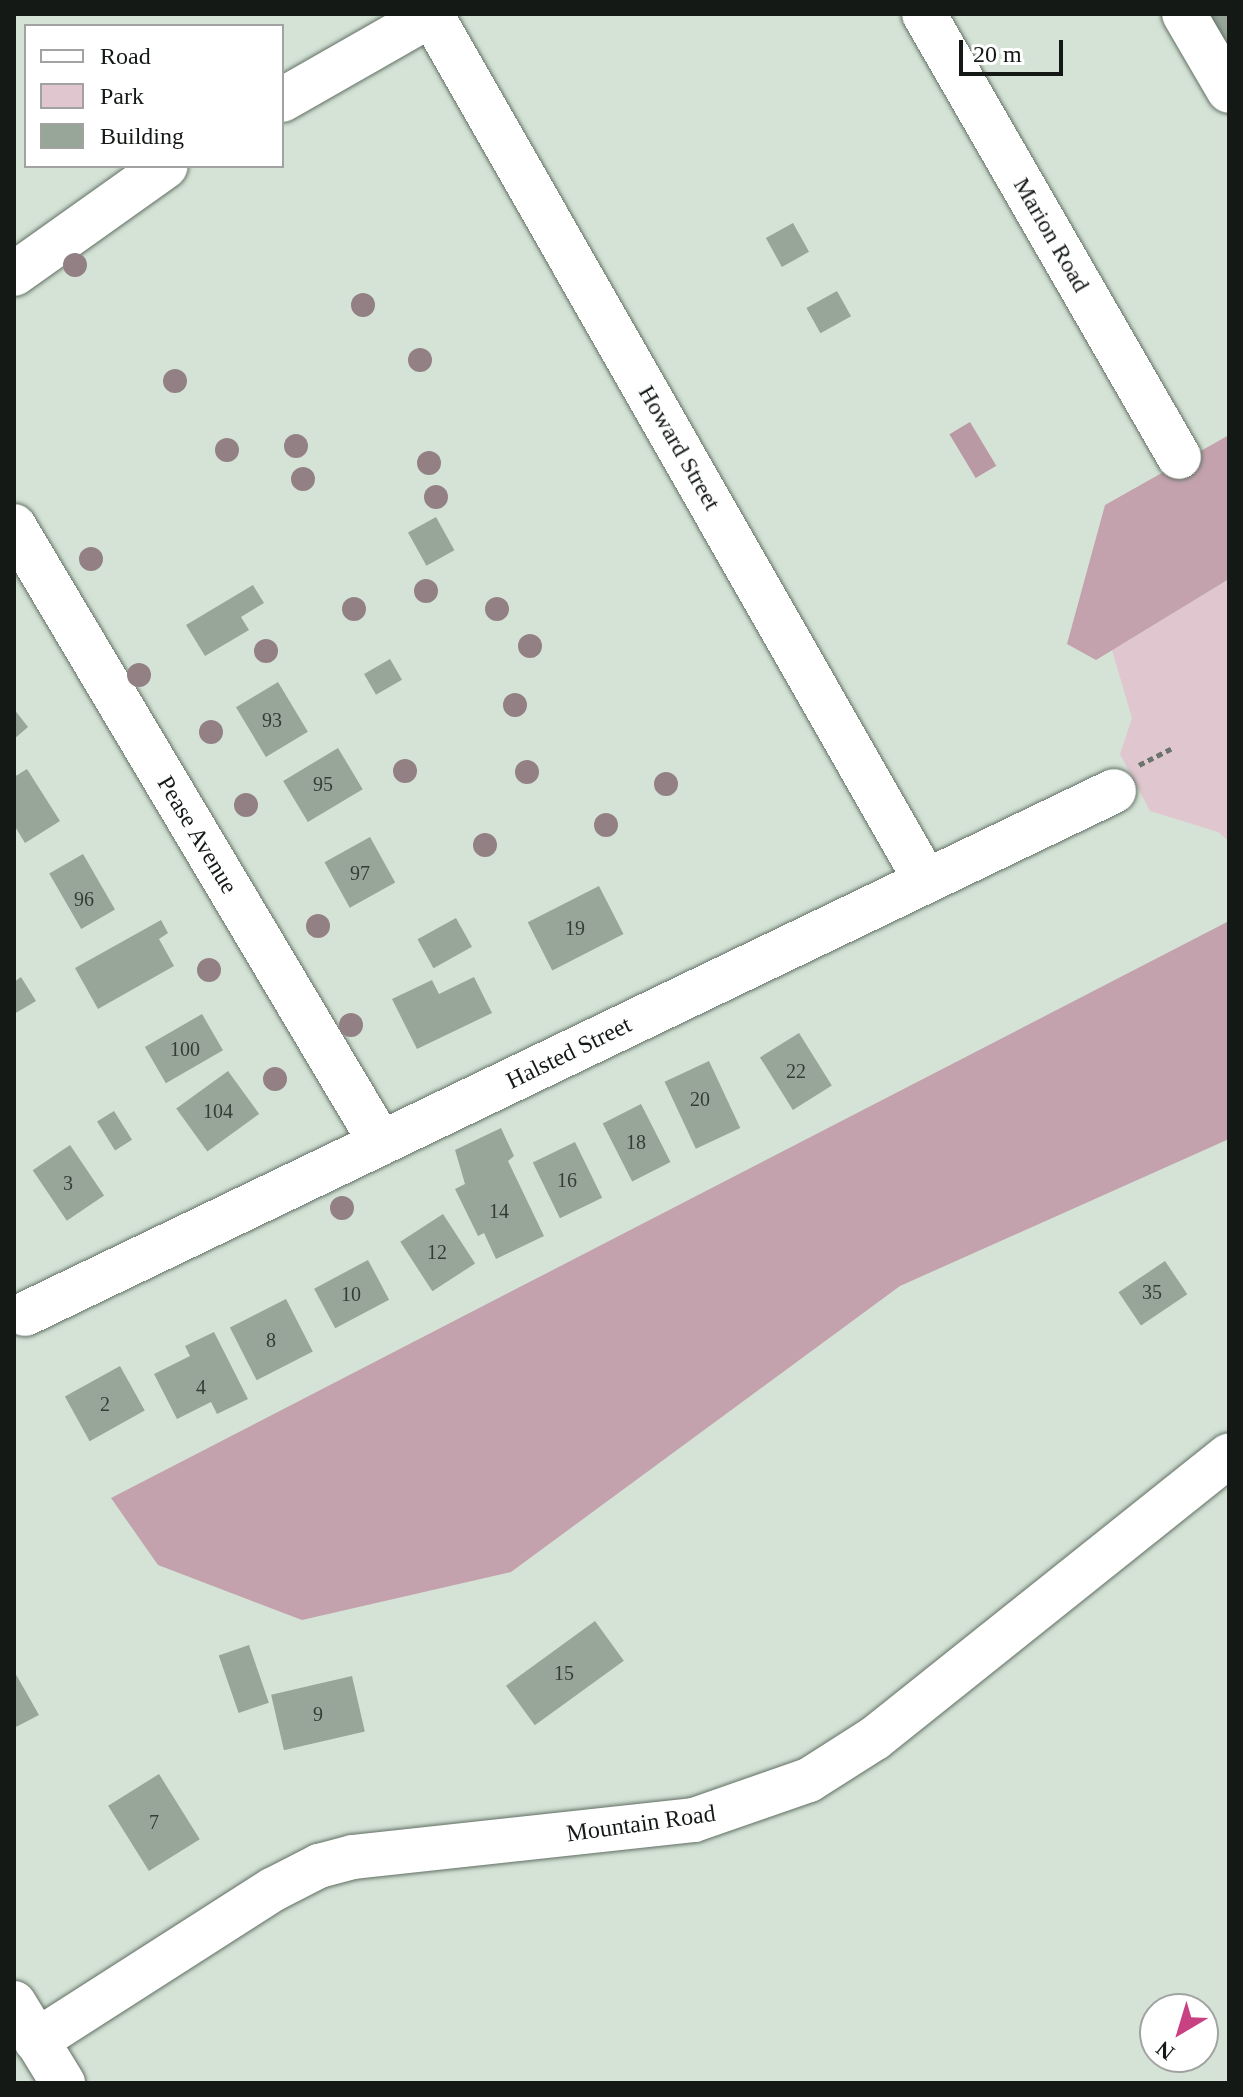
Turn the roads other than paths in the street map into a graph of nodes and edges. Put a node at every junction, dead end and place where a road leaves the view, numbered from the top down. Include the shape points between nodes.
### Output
1 (432, 14) edge
2 (924, 14) edge
3 (1184, 14) edge
4 (1229, 91) edge
5 (284, 99) edge
6 (163, 168) edge
7 (14, 274) edge
8 (1179, 457) dead end
9 (14, 526) edge
10 (1114, 791) dead end
11 (926, 881) junction
12 (381, 1143) junction
13 (25, 1314) dead end
14 (1229, 1455) edge
15 (14, 2003) edge
16 (36, 2041) junction
17 (63, 2083) edge

1 - 5 street
1 - 11 street, Howard Street
2 - 8 street, Marion Road
3 - 4 street
6 - 7 street
9 - 12 street, Pease Avenue
10 - 11 street, Halsted Street
11 - 12 street, Halsted Street
12 - 13 street, Halsted Street
14 - 16 street, Mountain Road via 875,1738 809,1780 694,1820 353,1857 319,1866 274,1889
15 - 16 street
16 - 17 street

